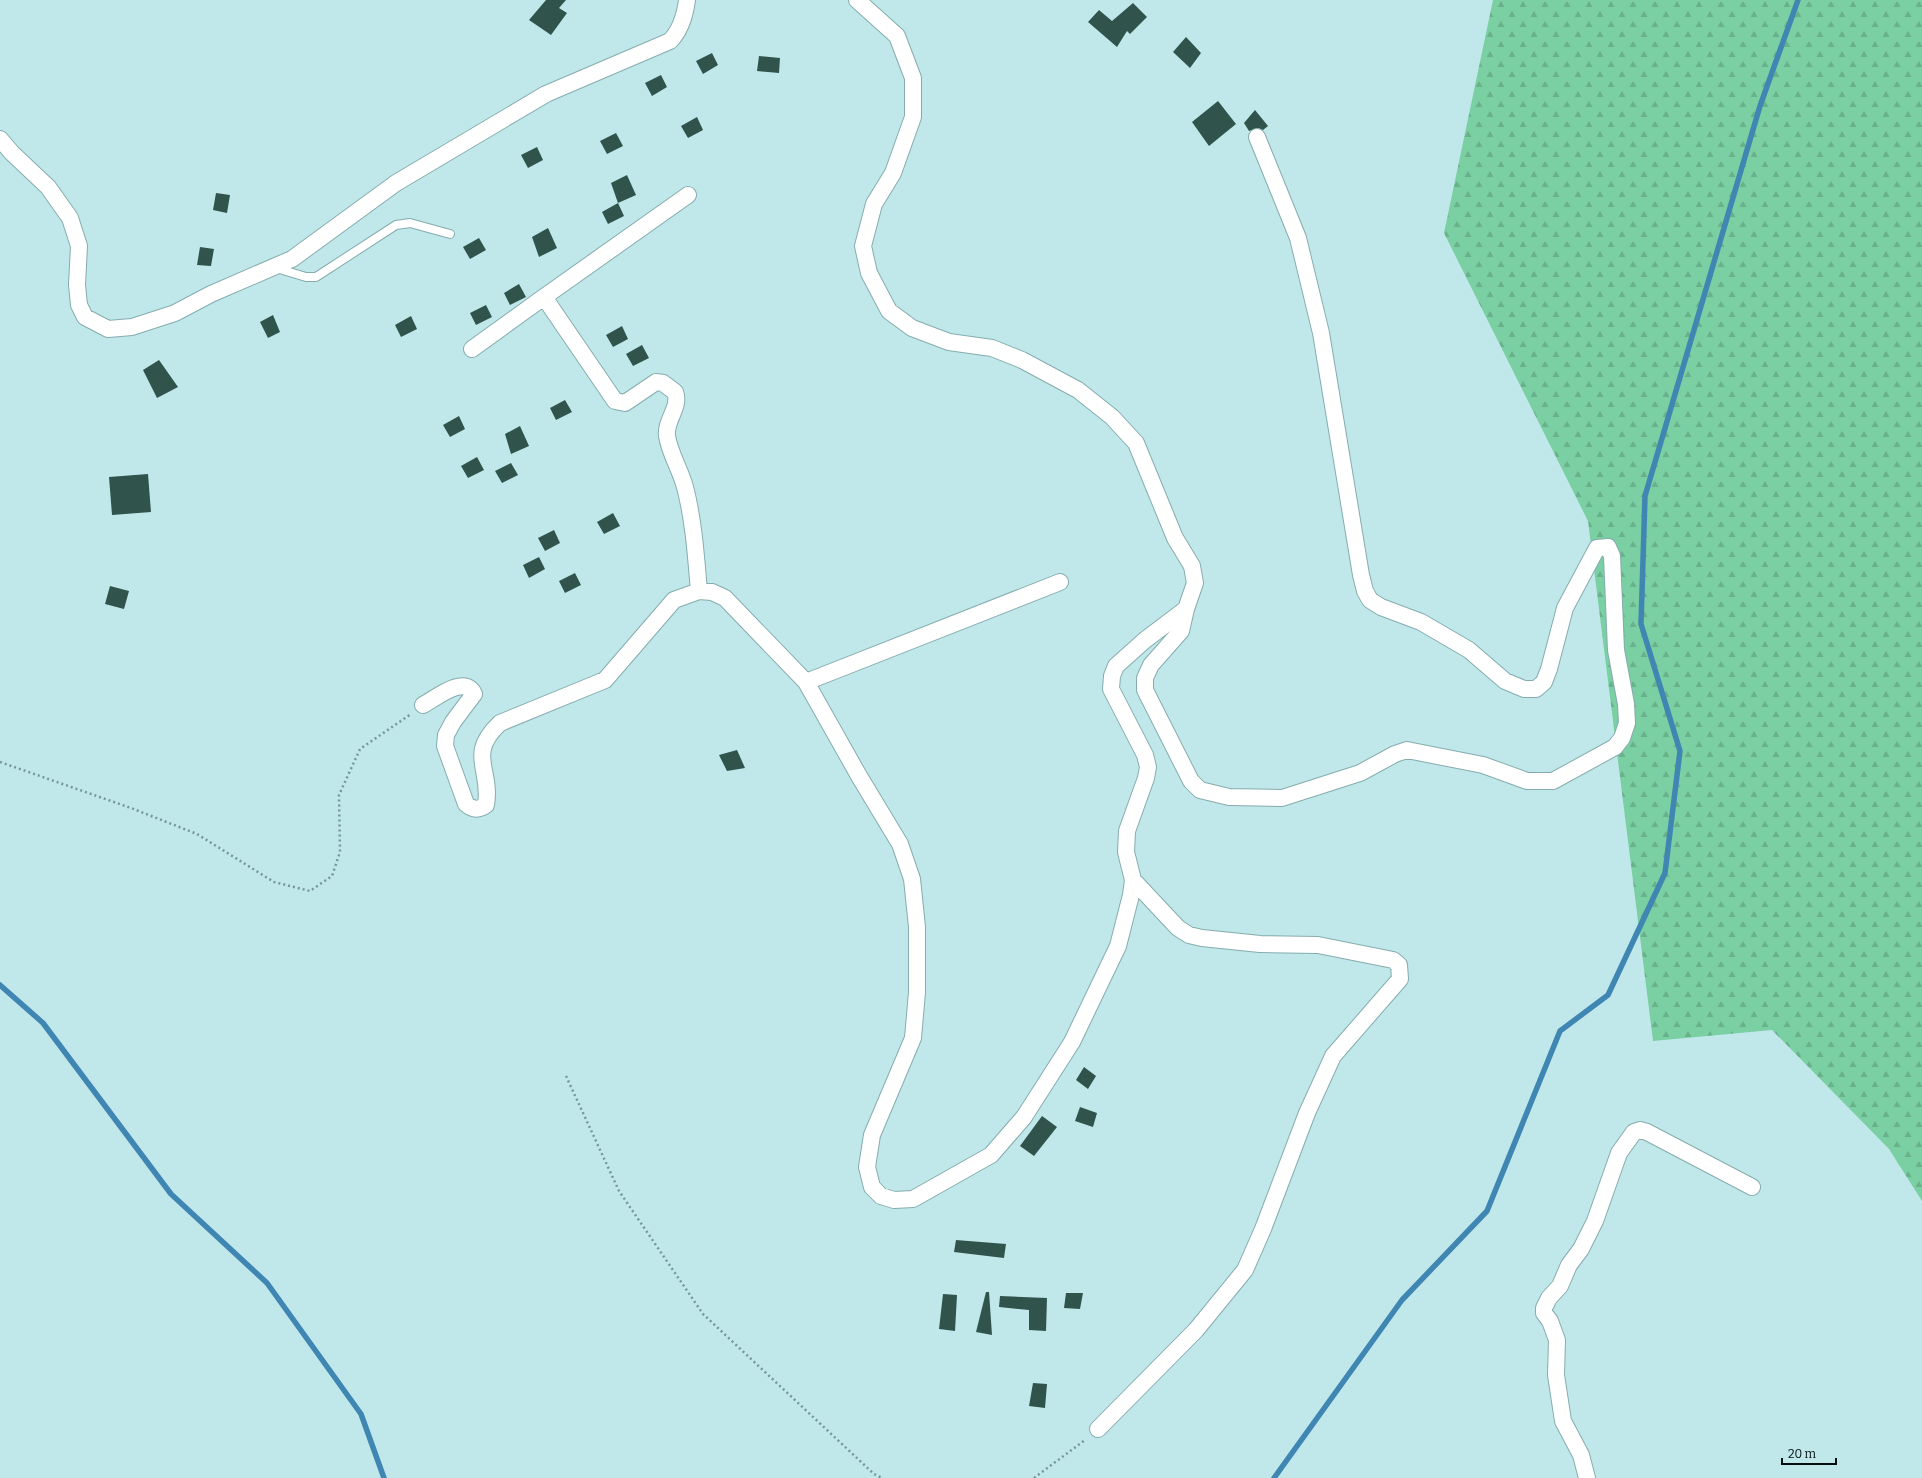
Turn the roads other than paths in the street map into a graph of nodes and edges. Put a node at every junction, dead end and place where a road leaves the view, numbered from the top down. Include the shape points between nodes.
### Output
1 (857, 0) edge
2 (686, 1) edge
3 (1257, 137) dead end
4 (0, 139) edge
5 (688, 195) dead end
6 (450, 234) dead end
7 (273, 267) junction
8 (544, 297) junction
9 (472, 349) dead end
10 (1060, 582) dead end
11 (699, 591) junction
12 (1186, 609) junction
13 (806, 682) junction
14 (423, 705) road end
15 (1133, 880) junction
16 (1752, 1187) dead end
17 (1098, 1430) road end
18 (1587, 1478) edge

1 - 12 street via 897,36 913,78 913,117 893,173 874,204 863,246 869,273 889,311 912,328 949,342 992,348 1022,360 1078,390 1112,417 1136,443 1175,538 1192,566 1195,583
2 - 7 street via 681,25 670,41 546,94 396,183 292,259
3 - 12 street via 1298,238 1321,333 1361,575 1370,600 1381,607 1421,622 1469,650 1505,681 1524,689 1536,688 1544,682 1549,669 1565,608 1597,548 1608,547 1612,556 1616,650 1627,723 1622,738 1615,747 1553,781 1527,781 1483,764 1407,750 1360,773 1282,798 1229,797 1200,790 1191,781 1145,690 1145,678 1151,665 1181,631
4 - 7 street via 48,187 70,218 79,246 79,305 85,317 95,324 108,329 132,327 175,313
5 - 8 street
6 - 7 lane via 410,223 396,225 316,277 306,277
8 - 9 street
8 - 11 street via 615,401 625,403 656,382 663,383 675,392 676,402 668,421 667,434 669,447 686,489 694,525
10 - 13 street
11 - 13 street via 712,592 725,598
11 - 14 street via 674,600 605,680 500,723 488,735 482,749 481,759 488,794 486,805 480,809 471,808 466,804 445,746 446,735 453,722 474,694 471,688 466,685 458,686
12 - 15 street via 1116,666 1112,676 1110,689 1145,755 1148,767 1127,831 1126,852
13 - 15 street via 900,844 912,879 917,927 917,992 912,1038 872,1136 867,1167 872,1186 881,1196 894,1200 913,1199 991,1155 1024,1117 1072,1042 1118,946
15 - 17 street via 1178,928 1189,934 1202,938 1260,944 1318,945 1393,960 1399,965 1400,979 1333,1056 1306,1113 1245,1270 1196,1330
16 - 18 street via 1640,1130 1634,1132 1619,1153 1595,1221 1560,1286 1544,1308 1557,1340 1556,1375 1563,1420 1581,1455

